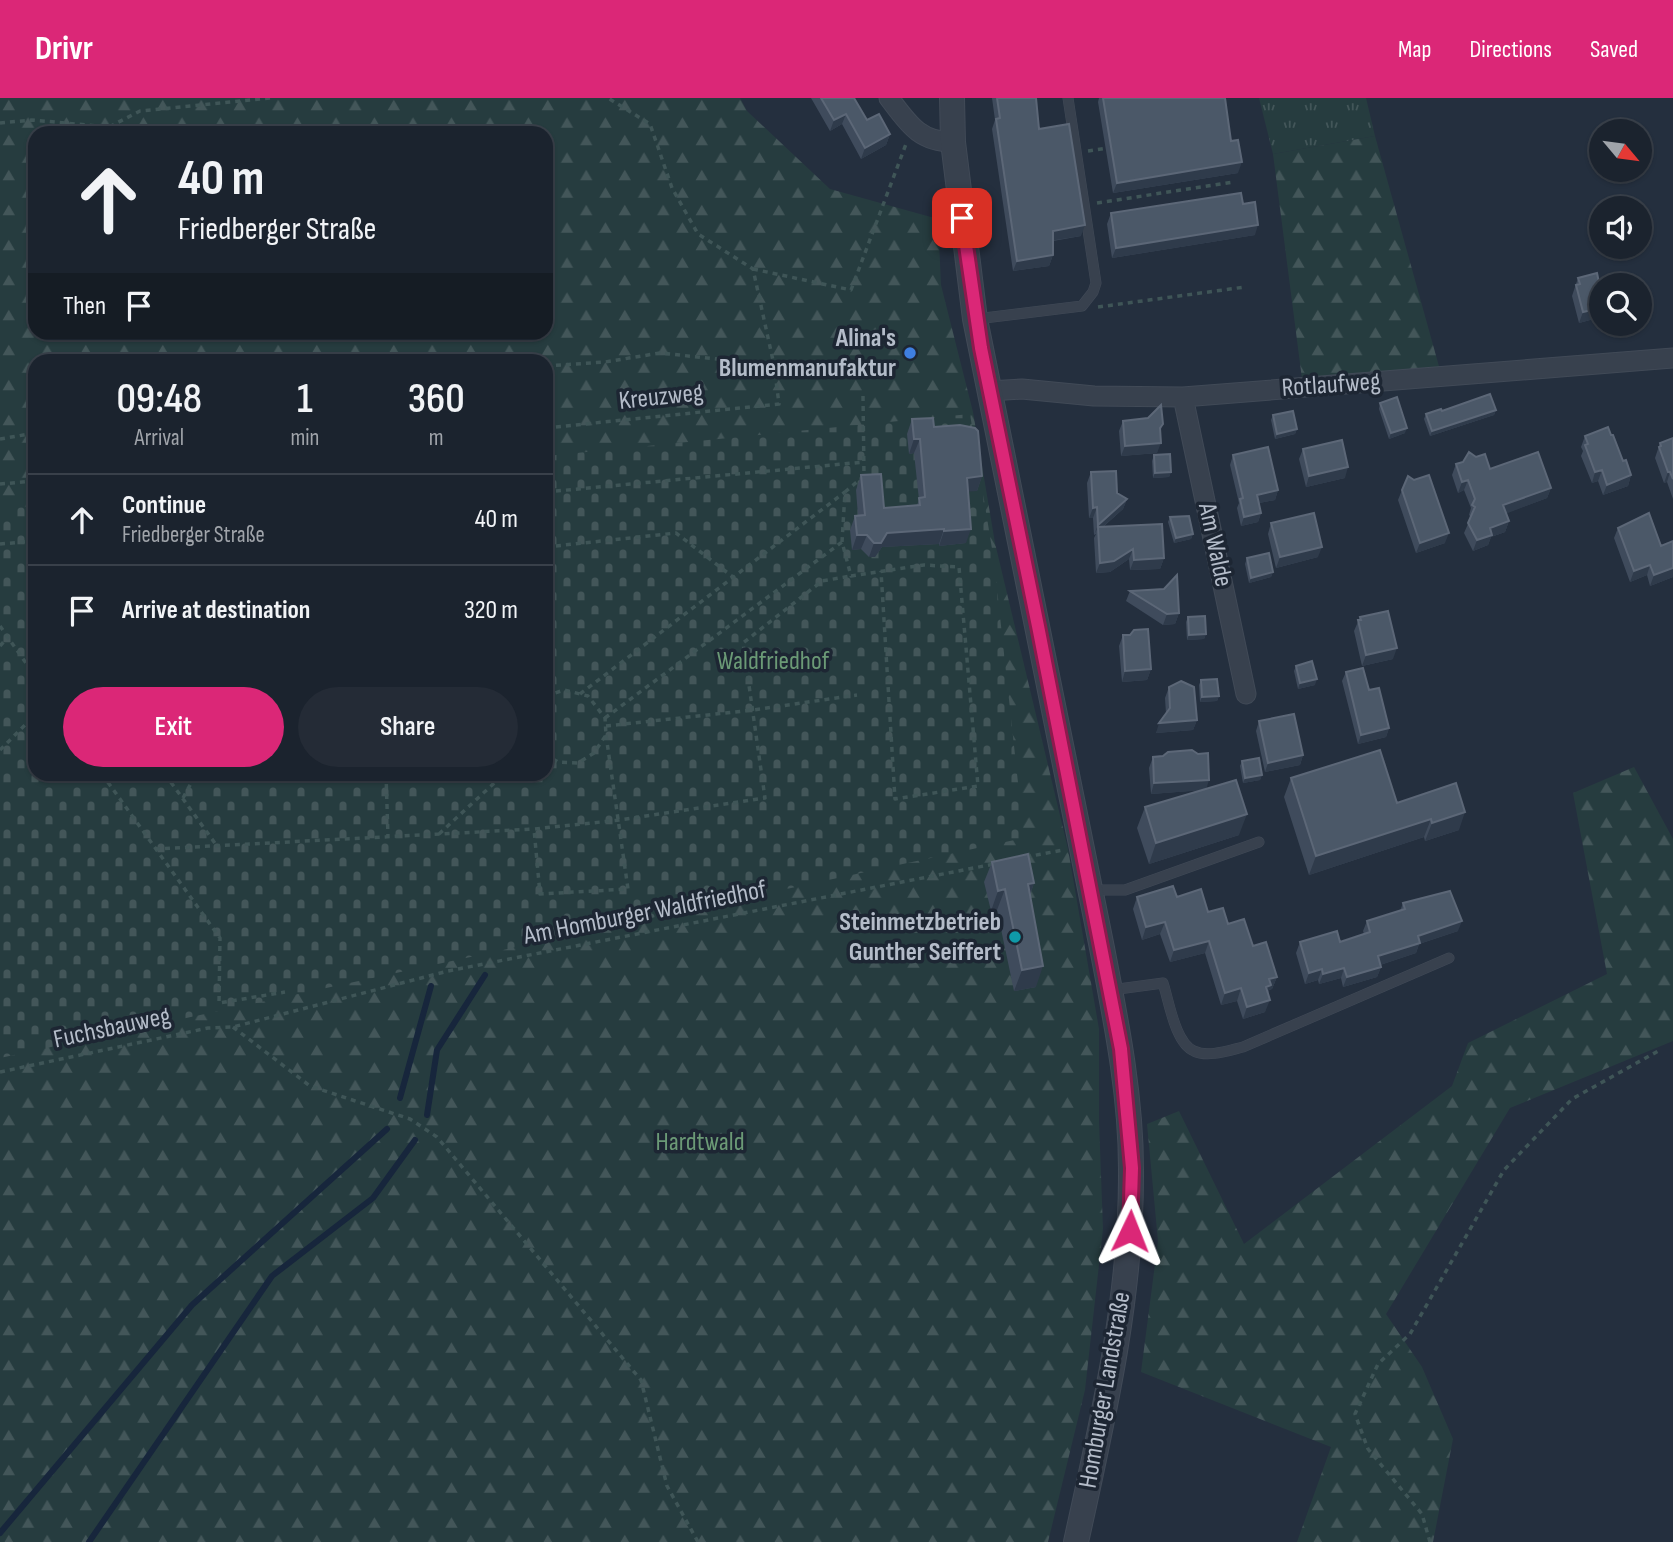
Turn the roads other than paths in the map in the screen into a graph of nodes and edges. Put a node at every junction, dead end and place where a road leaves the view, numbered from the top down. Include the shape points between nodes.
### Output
1 (889, 98) edge
2 (952, 98) edge
3 (1068, 98) edge
4 (953, 142) junction
5 (975, 319) junction
6 (1673, 358) edge
7 (989, 391) junction
8 (1183, 397) junction
9 (1247, 694) dead end
10 (1259, 842) dead end
11 (1091, 890) junction
12 (1449, 958) dead end
13 (1110, 990) junction
14 (1076, 1542) edge

1 - 4 street via 912,129 937,142
2 - 4 street, Homburger Landstraße
3 - 5 lane via 1096,283 1082,306
4 - 5 street, Homburger Landstraße
5 - 7 street, Homburger Landstraße
6 - 8 street, Rotlaufweg
7 - 8 street, Rotlaufweg
7 - 11 street, Homburger Landstraße
8 - 9 street, Am Walde
10 - 11 lane via 1125,890
11 - 13 street, Homburger Landstraße
12 - 13 lane via 1243,1048 1218,1053 1195,1052 1180,1039 1163,983
13 - 14 street, Homburger Landstraße via 1128,1111 1130,1231 1107,1403

